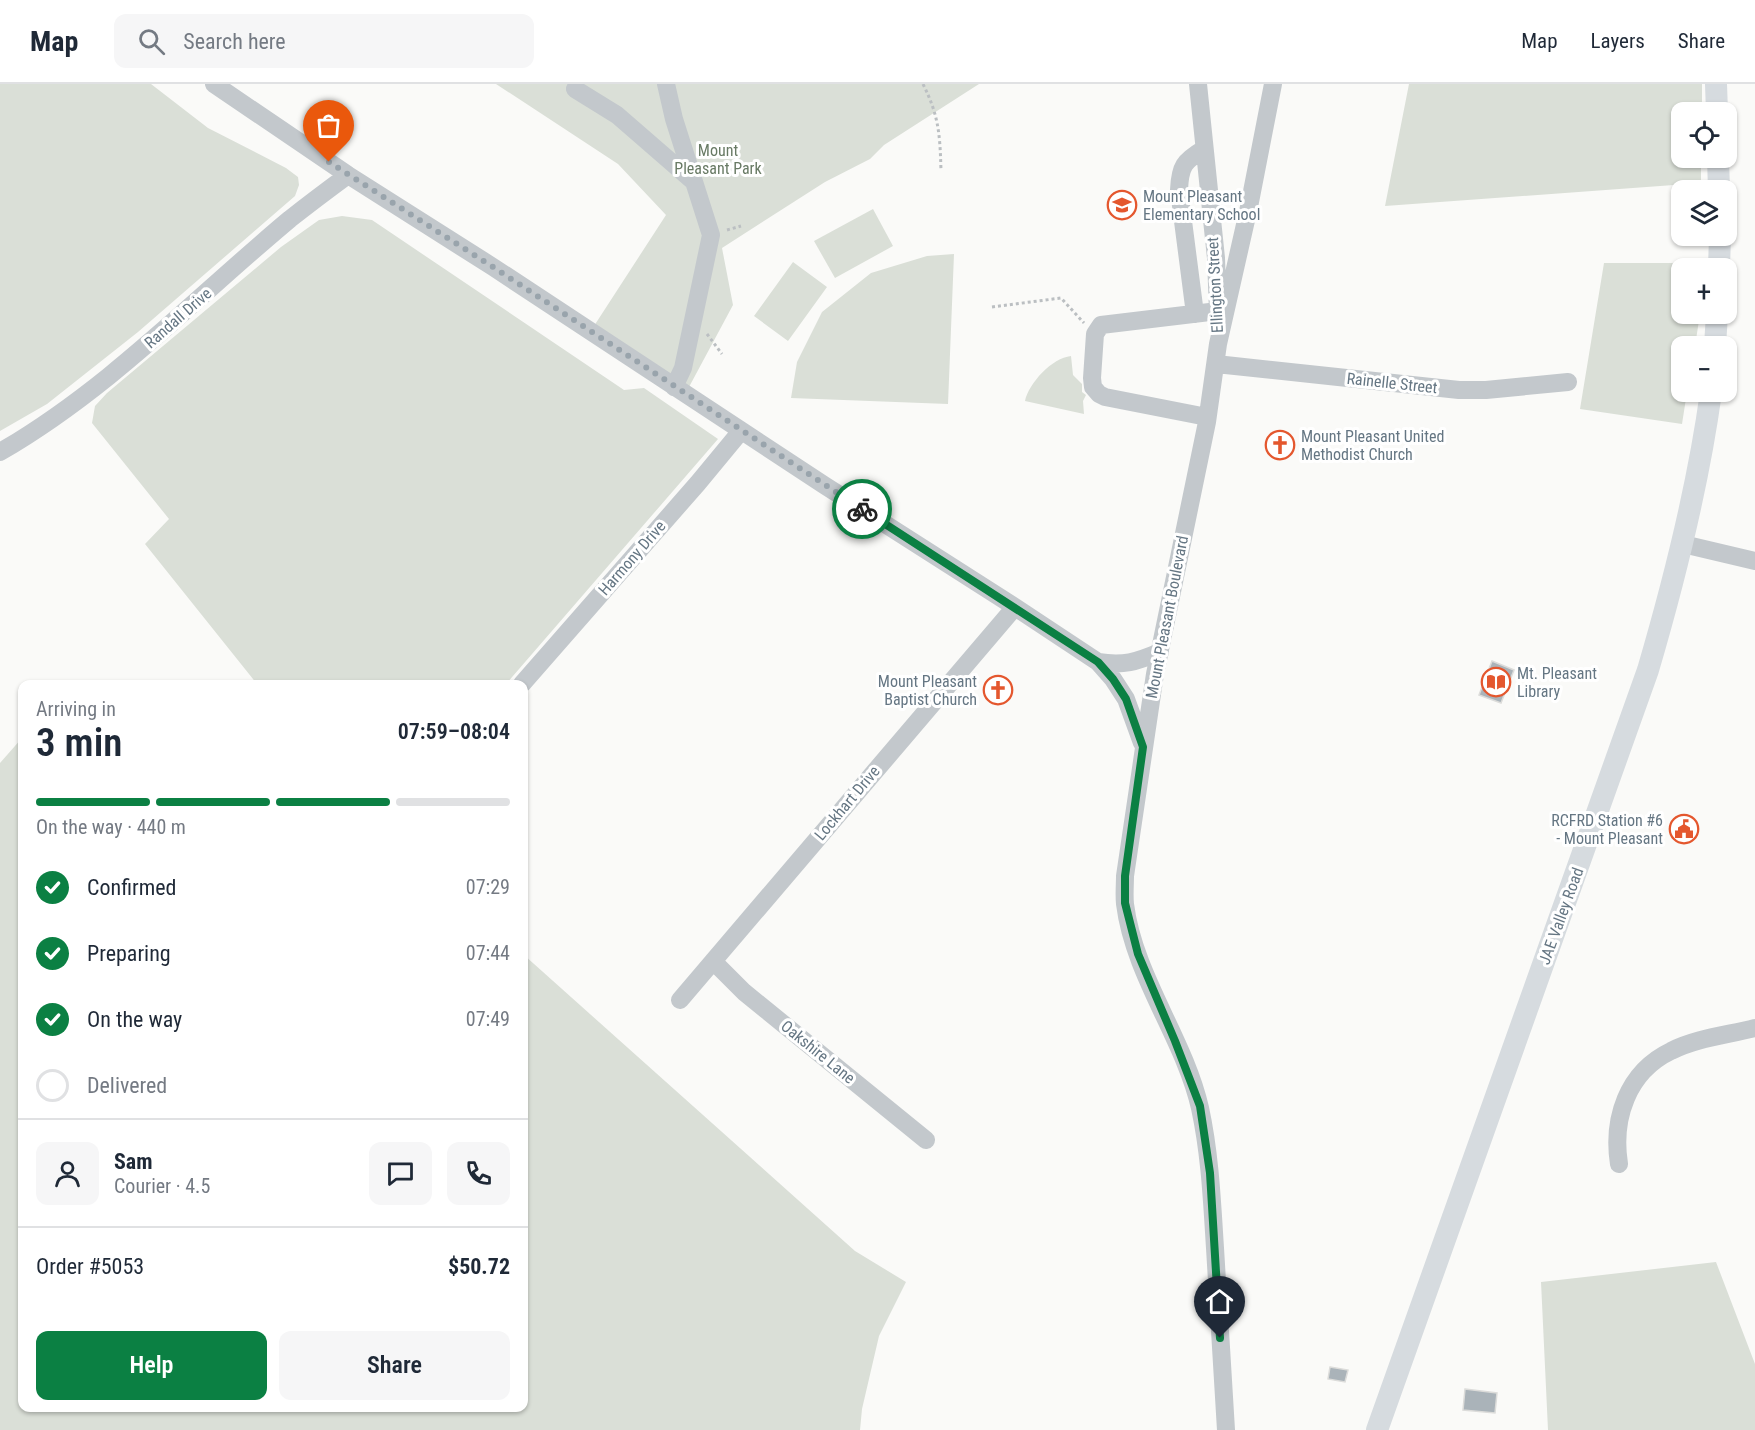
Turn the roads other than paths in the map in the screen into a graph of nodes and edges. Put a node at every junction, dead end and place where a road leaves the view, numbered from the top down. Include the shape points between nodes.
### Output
1 (214, 84) edge
2 (666, 84) edge
3 (1198, 84) edge
4 (1273, 84) edge
5 (1716, 84) edge
6 (575, 89) dead end
7 (1717, 102) edge
8 (1204, 149) junction
9 (348, 175) junction
10 (693, 181) junction
11 (1218, 311) junction
12 (1195, 314) junction
13 (1218, 344) junction
14 (1216, 364) junction
15 (1568, 382) dead end
16 (674, 387) junction
17 (1710, 402) edge
18 (1207, 417) junction
19 (741, 431) junction
20 (0, 452) edge
21 (1683, 544) junction
22 (1755, 561) edge
23 (1015, 607) junction
24 (1160, 652) junction
25 (1098, 662) junction
26 (526, 680) edge
27 (1143, 747) junction
28 (713, 961) junction
29 (680, 1000) dead end
30 (1755, 1028) edge
31 (926, 1140) dead end
32 (1619, 1164) dead end
33 (1226, 1430) edge
34 (1377, 1430) edge

1 - 9 street
2 - 10 street
3 - 8 street, Ellington Street
4 - 13 street, Mount Pleasant Boulevard
5 - 7 main road
6 - 10 street via 617,115
8 - 11 street, Ellington Street
8 - 12 street via 1183,166 1179,189
9 - 16 street
9 - 20 street, Randall Drive via 290,220 117,371
10 - 16 street via 711,235 683,368
11 - 12 street
11 - 13 street, Ellington Street
12 - 18 street via 1101,326 1095,334 1093,387 1105,397
13 - 14 street, Mount Pleasant Boulevard
14 - 15 street, Rainelle Street via 1459,390
14 - 18 street, Mount Pleasant Boulevard
16 - 19 street
17 - 21 main road, JAE Valley Road
18 - 24 street, Mount Pleasant Boulevard
19 - 23 street
19 - 26 street, Harmony Drive
21 - 22 street
21 - 34 main road, JAE Valley Road via 1644,681
23 - 25 street
23 - 28 street, Lockhart Drive
24 - 25 street via 1119,665
24 - 27 street, Mount Pleasant Boulevard
25 - 27 street via 1126,699
27 - 33 street, Mount Pleasant Boulevard via 1125,876 1125,903 1138,954 1200,1106 1211,1188
28 - 29 street, Lockhart Drive
28 - 31 street, Oakshire Lane via 744,992
30 - 32 street via 1679,1048 1645,1069 1626,1096 1620,1114

